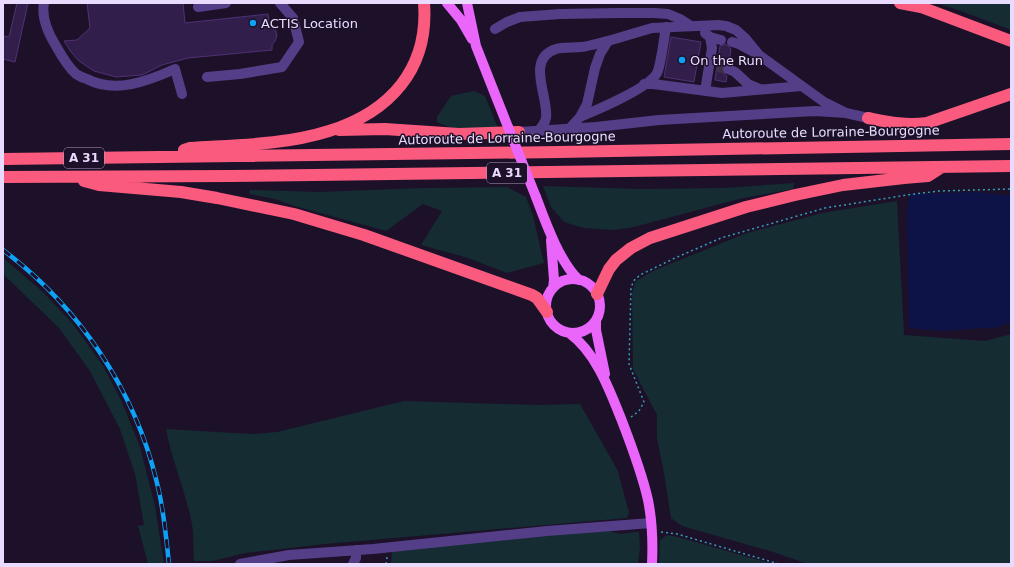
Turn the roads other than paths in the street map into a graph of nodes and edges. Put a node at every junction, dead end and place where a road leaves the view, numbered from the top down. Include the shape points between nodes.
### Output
1 (44, 3) edge
2 (226, 3) edge
3 (280, 3) edge
4 (424, 3) edge
5 (447, 3) edge
6 (466, 3) edge
7 (900, 3) edge
8 (198, 7) dead end
9 (694, 26) junction
10 (666, 27) junction
11 (495, 29) dead end
12 (710, 37) junction
13 (721, 40) dead end
14 (608, 41) junction
15 (1011, 41) edge
16 (732, 42) dead end
17 (476, 46) junction
18 (759, 55) junction
19 (728, 69) tunnel mouth
20 (207, 77) dead end
21 (644, 84) junction
22 (802, 86) junction
23 (762, 90) junction
24 (705, 91) junction
25 (182, 94) dead end
26 (1011, 94) edge
27 (846, 113) junction
28 (580, 117) junction
29 (868, 118) joint
30 (570, 128) junction
31 (330, 130) junction
32 (538, 130) junction
33 (519, 132) joint
34 (1011, 144) edge
35 (164, 156) junction
36 (3, 159) edge
37 (1011, 166) edge
38 (942, 167) junction
39 (3, 177) edge
40 (71, 177) junction
41 (550, 234) junction
42 (579, 280) junction
43 (553, 288) junction
44 (597, 294) junction
45 (547, 312) junction
46 (596, 321) junction
47 (569, 333) junction
48 (606, 382) junction
49 (651, 526) junction
50 (356, 550) junction
51 (240, 564) edge
52 (353, 564) edge
53 (652, 564) edge

1 - 25 street via 43,10 49,35 76,74 96,84 128,86 175,69
2 - 8 street
3 - 20 street via 293,18 299,42 282,67
4 - 31 highway via 421,44 410,74 389,98 367,114
5 - 17 main road via 461,20
6 - 17 main road
7 - 15 highway via 921,7
9 - 10 street
9 - 11 street via 668,14 610,13 520,17
9 - 12 street
9 - 18 street via 718,25 736,30
10 - 14 street via 652,28
10 - 21 street via 658,71 654,78
12 - 13 street
12 - 24 street via 713,67
14 - 28 street via 600,54
14 - 32 street via 555,50 542,61 539,71 546,118
16 - 18 street
17 - 41 main road, bridge
18 - 22 street
19 - 23 street via 748,84
21 - 24 street
21 - 28 street via 618,100
22 - 23 street
22 - 27 street via 824,102
23 - 24 street via 722,93
26 - 29 highway via 927,124 898,124
27 - 29 street
27 - 30 street via 815,111
28 - 30 street
30 - 32 street
31 - 33 highway via 385,129 459,134
31 - 35 highway via 271,142 190,148
32 - 33 street
34 - 35 highway, Autoroute de Lorraine-Bourgogne / A 31
35 - 36 highway, Autoroute de Lorraine-Bourgogne / A 31
37 - 38 highway, A 31
38 - 40 highway, A 31
38 - 44 highway via 928,176 843,185 795,195 746,207 650,238 616,260
39 - 40 highway, A 31
40 - 45 highway via 100,186 181,192 294,214 364,235 532,294
41 - 42 main road via 571,273
41 - 43 main road via 554,268
42 - 43 main road via 570,279
42 - 44 main road via 593,287
43 - 45 main road via 546,304
44 - 46 main road via 600,303
45 - 47 main road via 555,326
46 - 47 main road via 584,331
46 - 48 main road
47 - 48 main road via 578,339
48 - 49 main road via 632,446 648,500
49 - 50 street via 547,531
49 - 53 main road
50 - 51 street via 289,555
50 - 52 street

